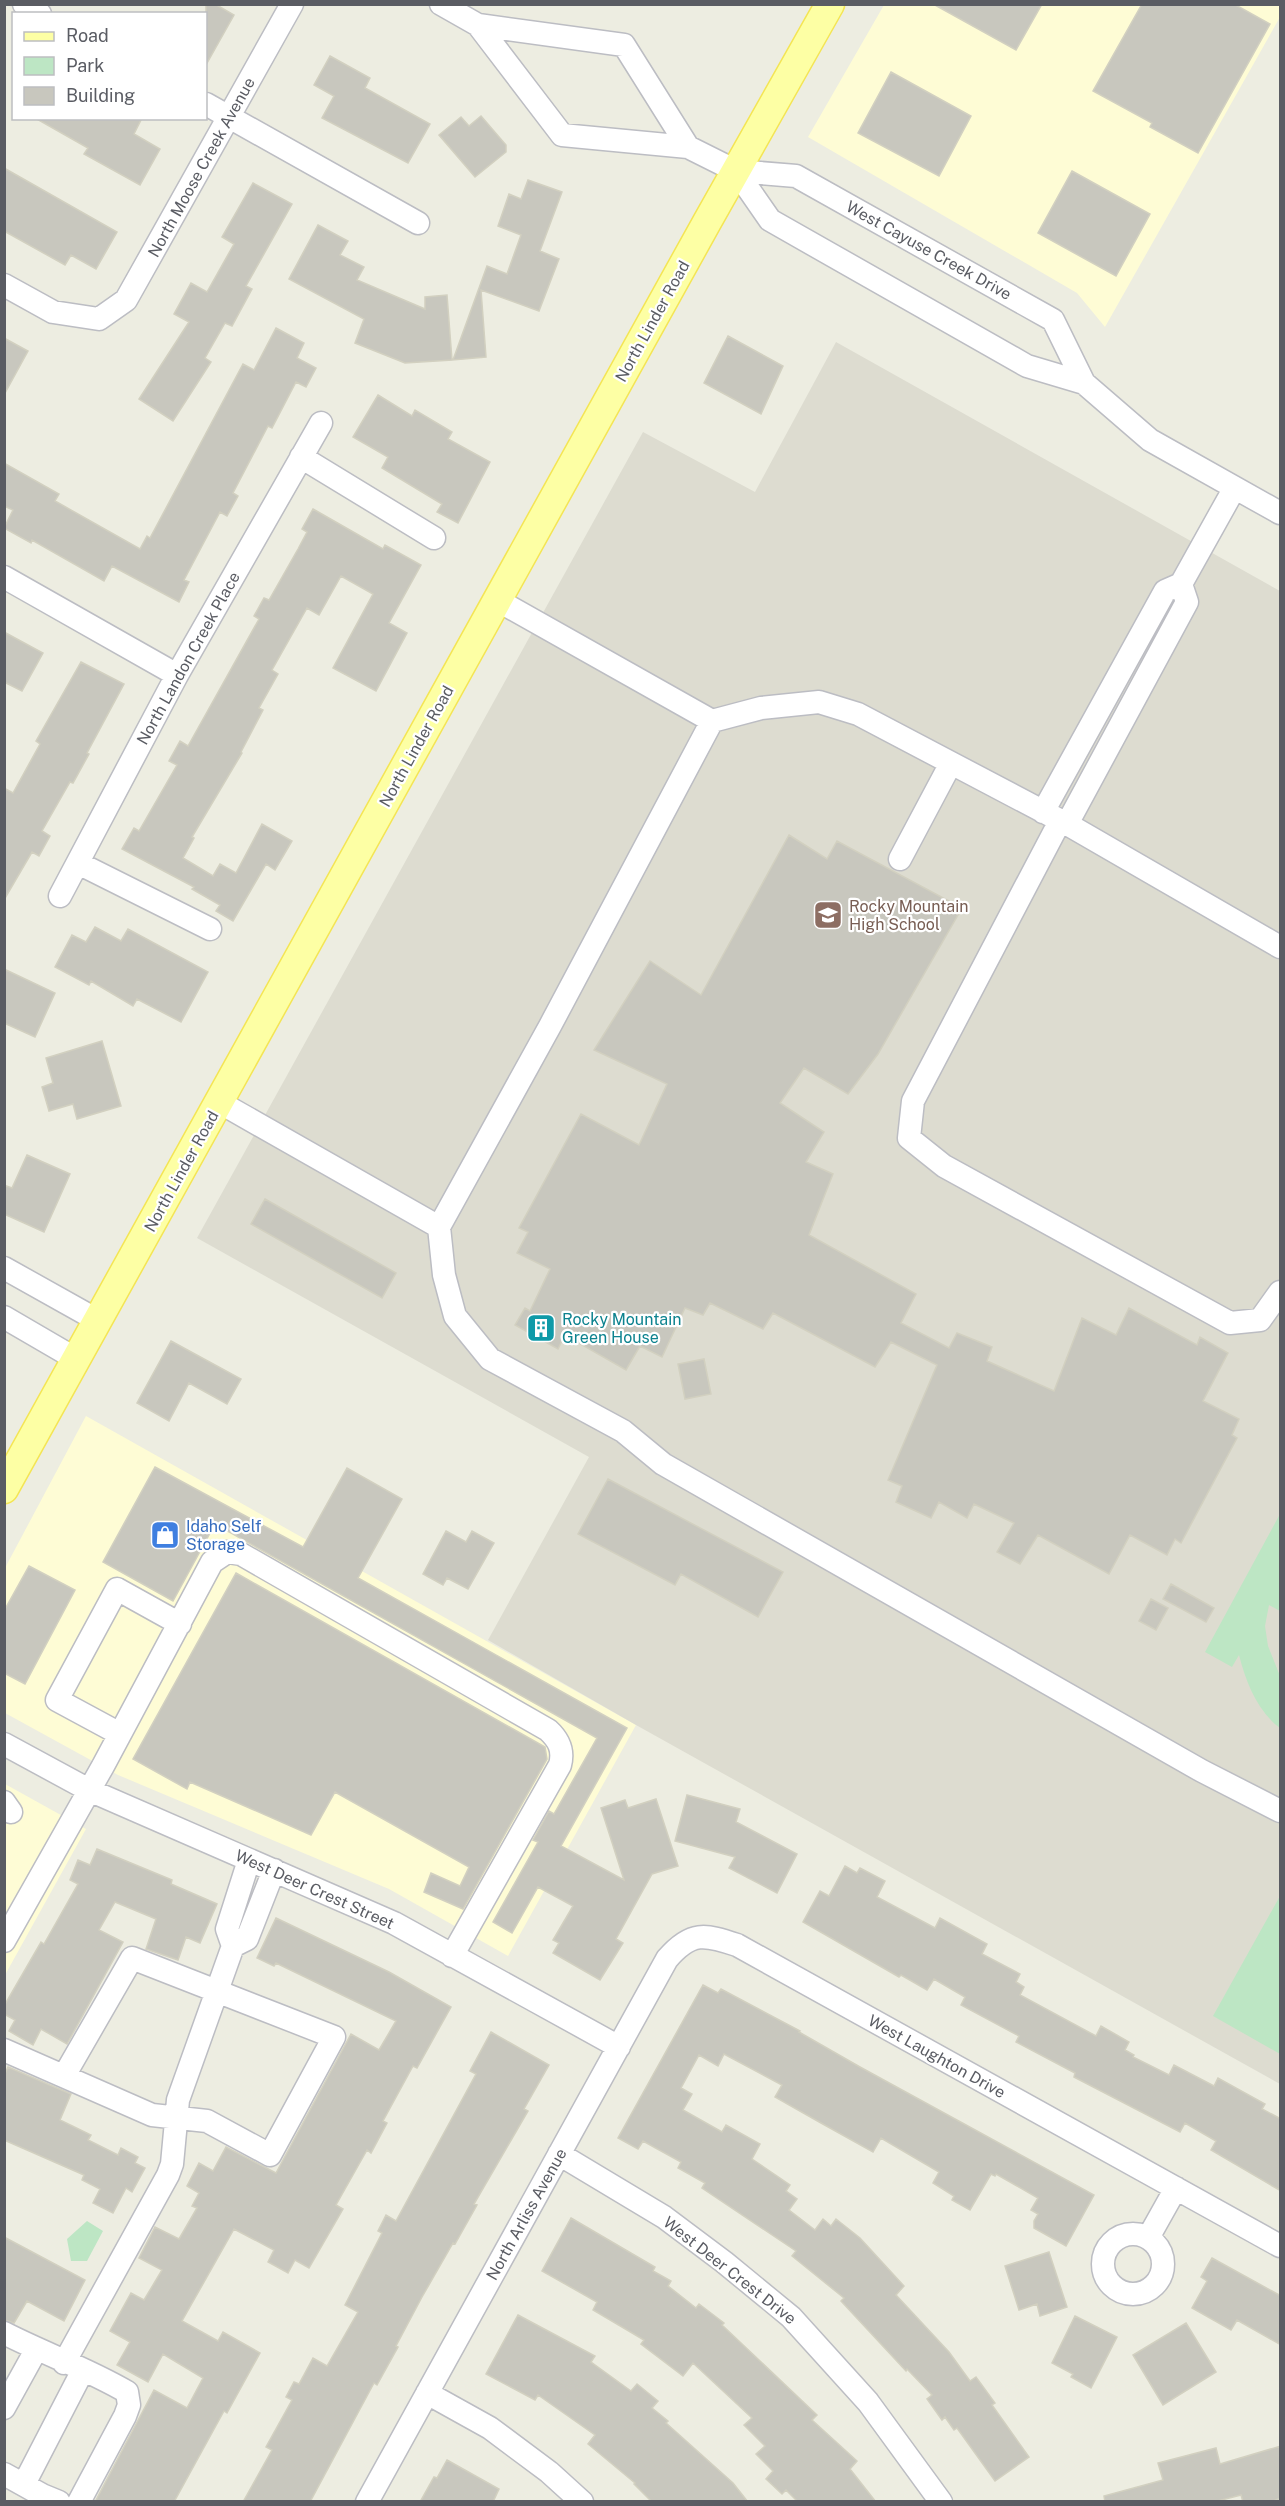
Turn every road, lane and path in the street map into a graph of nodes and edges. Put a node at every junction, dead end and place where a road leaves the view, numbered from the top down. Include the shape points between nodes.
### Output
1 (24, 4) edge
2 (292, 4) edge
3 (441, 4) edge
4 (830, 4) edge
5 (37, 12) edge
6 (478, 26) junction
7 (207, 105) edge
8 (229, 117) junction
9 (688, 147) junction
10 (736, 171) junction
11 (418, 223) dead end
12 (4, 285) edge
13 (1084, 383) junction
14 (321, 423) dead end
15 (301, 457) junction
16 (1234, 489) junction
17 (1281, 513) edge
18 (434, 538) dead end
19 (4, 577) edge
20 (497, 600) junction
21 (177, 675) junction
22 (712, 721) junction
23 (951, 763) junction
24 (1056, 819) junction
25 (900, 859) dead end
26 (78, 863) junction
27 (60, 896) dead end
28 (210, 929) dead end
29 (1281, 947) edge
30 (219, 1102) junction
31 (439, 1227) junction
32 (4, 1268) edge
33 (1281, 1292) edge
34 (4, 1317) edge
35 (97, 1320) junction
36 (76, 1359) junction
37 (4, 1489) edge
38 (180, 1624) junction
39 (120, 1734) junction
40 (4, 1744) edge
41 (89, 1790) junction
42 (4, 1803) edge
43 (1281, 1811) edge
44 (4, 1812) edge
45 (249, 1860) junction
46 (273, 1870) junction
47 (695, 1936) joint
48 (4, 1941) edge
49 (233, 1946) junction
50 (452, 1956) junction
51 (216, 1990) junction
52 (619, 2047) junction
53 (4, 2050) edge
54 (64, 2076) junction
55 (176, 2116) junction
56 (559, 2154) junction
57 (1176, 2188) junction
58 (1148, 2238) dead end
59 (1281, 2246) edge
60 (4, 2332) edge
61 (36, 2350) junction
62 (74, 2366) junction
63 (427, 2393) junction
64 (4, 2408) edge
65 (14, 2479) edge
66 (59, 2502) edge
67 (79, 2502) edge
68 (367, 2502) edge
69 (582, 2502) edge
70 (940, 2502) edge

1 - 5 street
2 - 8 street, North Moose Creek Avenue
3 - 6 street, West Cayuse Creek Drive
4 - 10 main road, North Linder Road
6 - 9 street, West Cayuse Creek Drive via 562,135
6 - 9 street, West Cayuse Creek Drive via 624,45
7 - 8 street
8 - 11 street
8 - 12 street, North Moose Creek Avenue via 126,300 99,319 53,312
9 - 10 street, West Cayuse Creek Drive
10 - 13 street, West Cayuse Creek Drive via 770,220 1027,366
10 - 13 street, West Cayuse Creek Drive via 796,176 1053,320
10 - 20 main road, North Linder Road
13 - 16 street, West Cayuse Creek Drive via 1150,440
14 - 15 street, North Landon Creek Place
15 - 18 street
15 - 21 street, North Landon Creek Place
16 - 17 street, West Cayuse Creek Drive
16 - 24 street via 1181,584 1187,602
19 - 21 street
20 - 22 street
20 - 30 main road, North Linder Road
21 - 26 street, North Landon Creek Place
22 - 23 street via 761,708 819,702 858,714
22 - 31 street
23 - 24 street
23 - 25 street
24 - 29 street
24 - 33 street via 913,1101 909,1138 944,1166 1230,1323 1260,1320
26 - 27 street, North Landon Creek Place
26 - 28 street
30 - 31 street
30 - 35 main road, North Linder Road
31 - 43 street via 444,1275 455,1316 490,1359 623,1431 674,1470 1202,1771
32 - 35 street
34 - 36 street
35 - 36 main road, North Linder Road
36 - 37 main road, North Linder Road
38 - 39 street
38 - 39 street via 117,1589 57,1700
38 - 50 street via 218,1556 227,1552 242,1554 558,1739 560,1765
39 - 41 street
40 - 41 street, West Deer Crest Street
41 - 45 street, West Deer Crest Street
41 - 48 street
42 - 44 street via 12,1812
45 - 46 street, West Deer Crest Street
45 - 49 street via 227,1929
46 - 49 street via 247,1939
46 - 50 street, West Deer Crest Street via 394,1923
47 - 52 street, North Arliss Avenue via 678,1946 667,1959
47 - 57 street, West Laughton Drive via 737,1945
49 - 51 street
50 - 52 street, West Deer Crest Street
51 - 54 street via 132,1958
51 - 55 street
51 - 55 street via 334,2037 270,2155 207,2121
52 - 56 street, North Arliss Avenue
53 - 54 street
54 - 55 street via 152,2115
55 - 62 street via 168,2175
56 - 63 street, North Arliss Avenue
56 - 70 street, West Deer Crest Drive via 664,2217 791,2317 868,2402
57 - 58 street
57 - 59 street, West Laughton Drive
60 - 61 street
61 - 62 street
61 - 64 street
62 - 65 street
62 - 67 street via 127,2392 129,2405
63 - 68 street, North Arliss Avenue
63 - 69 street via 490,2428
65 - 66 street

